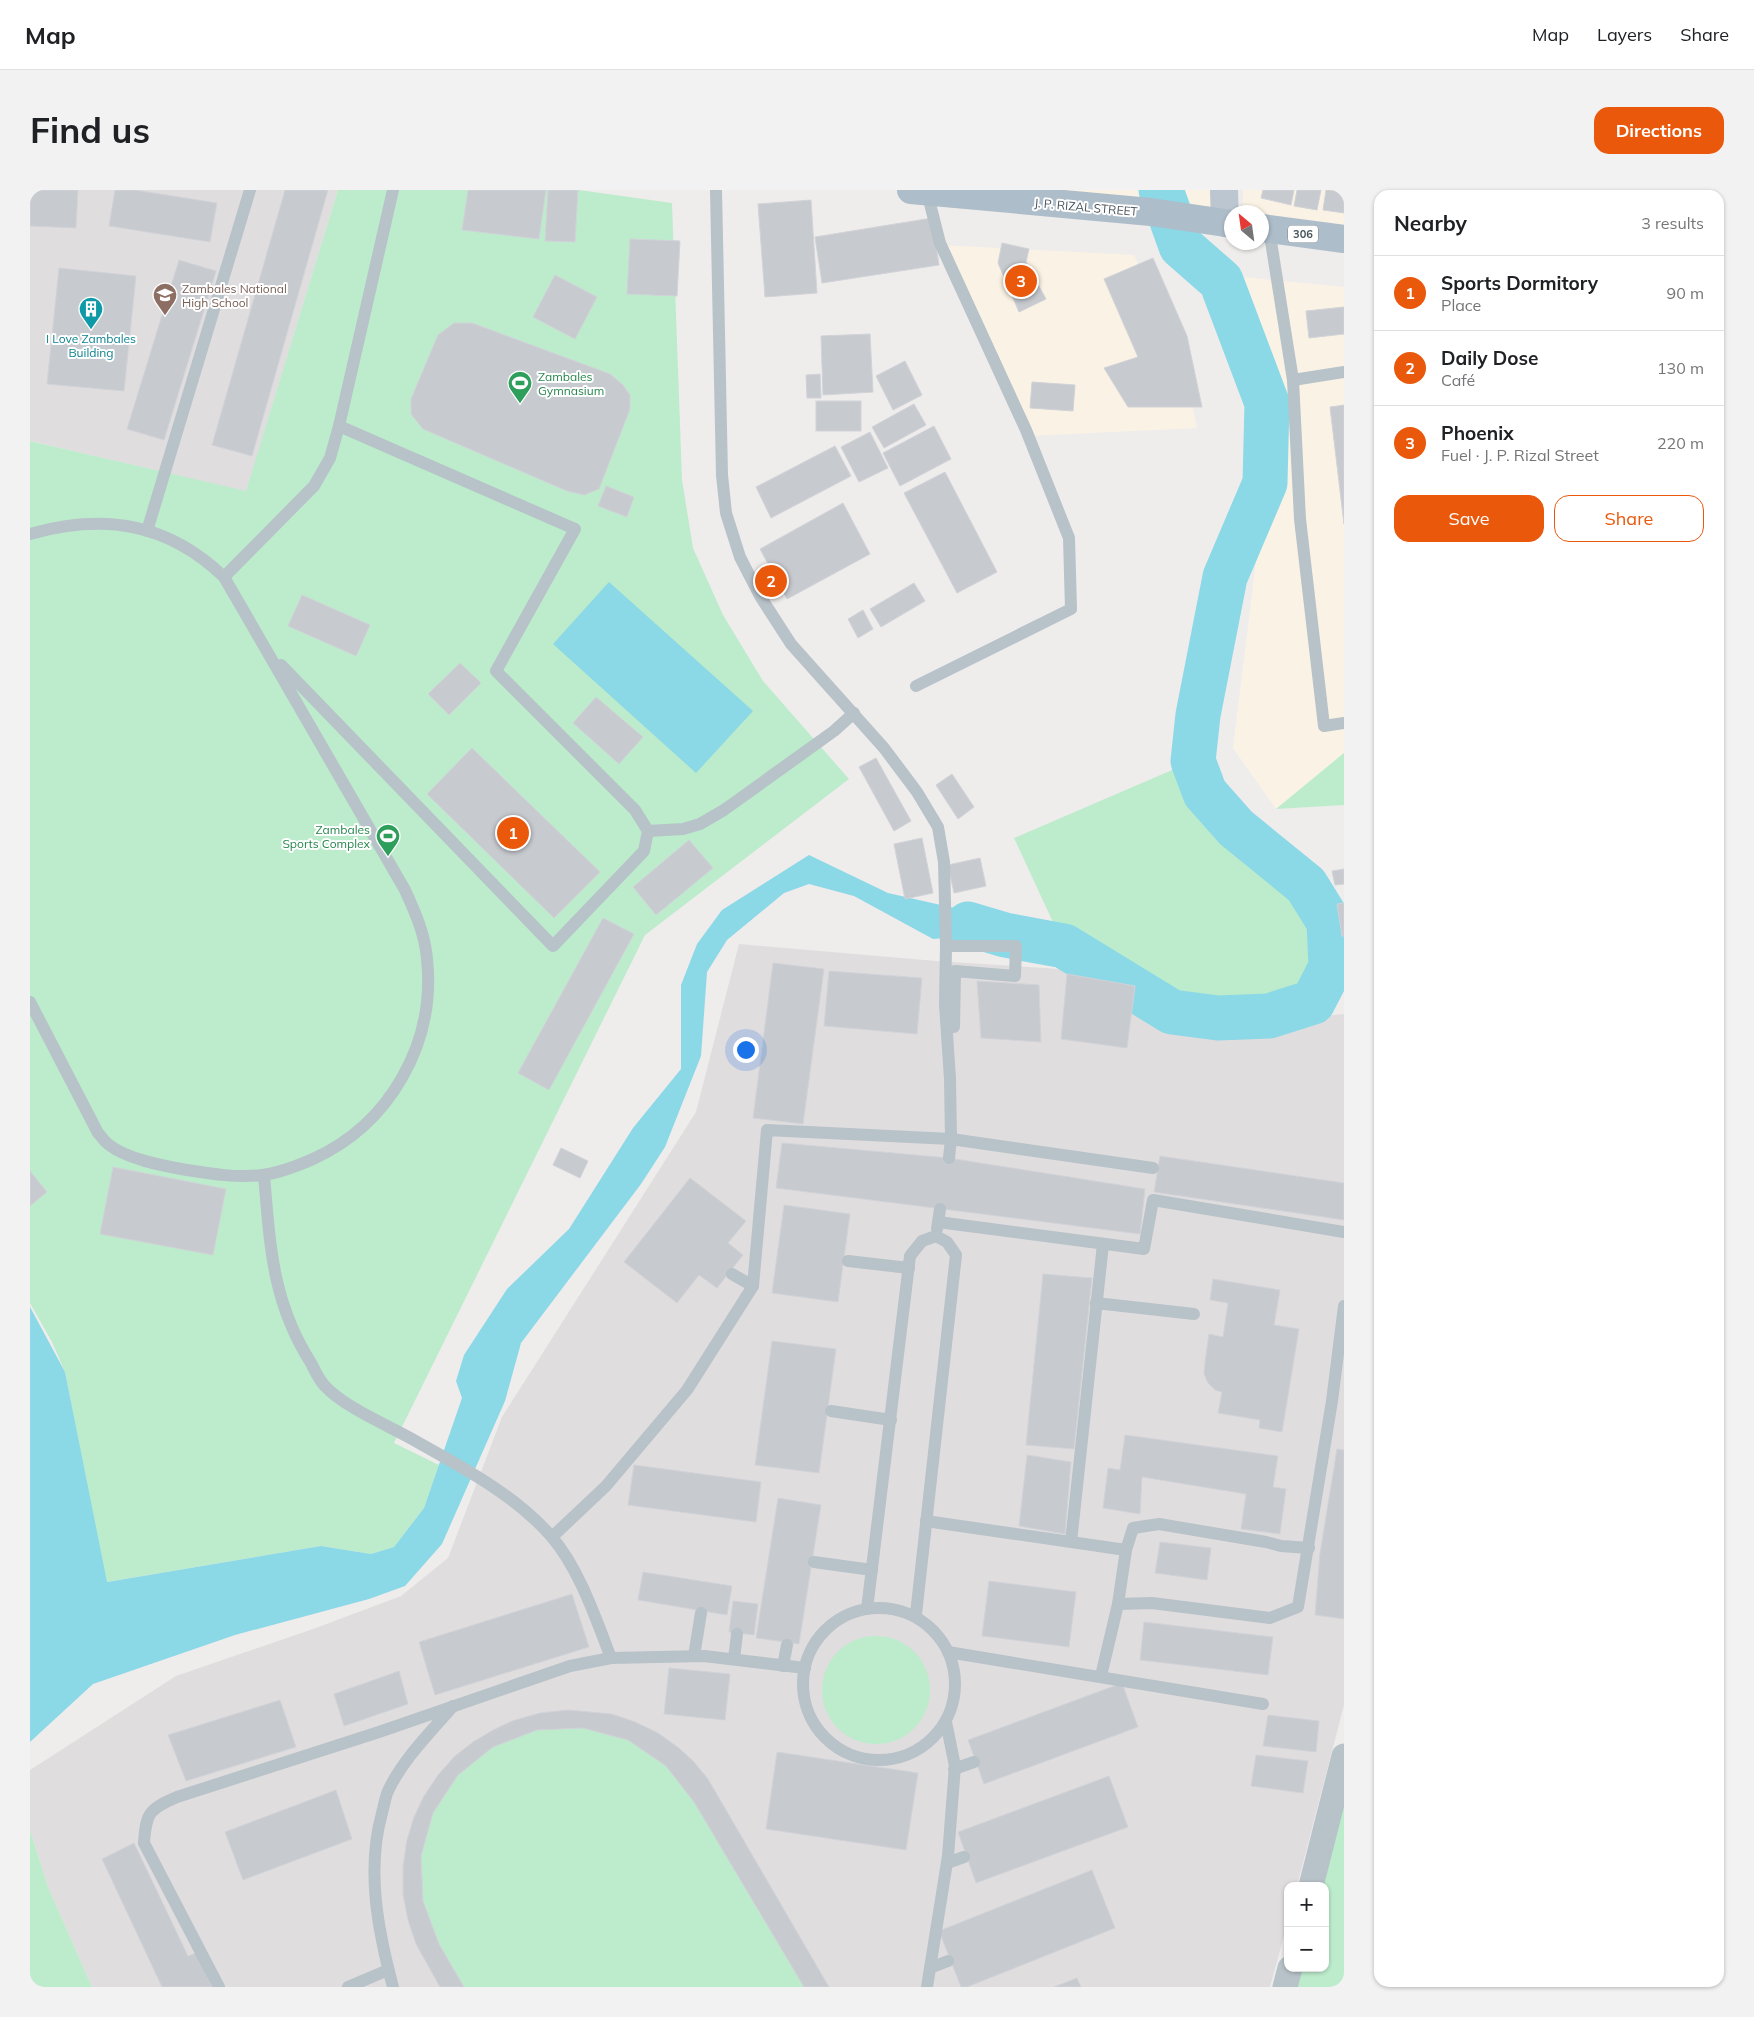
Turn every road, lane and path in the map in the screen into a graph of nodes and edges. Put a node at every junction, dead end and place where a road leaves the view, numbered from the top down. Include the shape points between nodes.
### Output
1 (250, 190) edge
2 (393, 190) edge
3 (716, 190) edge
4 (1224, 190) edge
5 (919, 191) edge
6 (1226, 205) edge
7 (1224, 223) edge
8 (1269, 230) edge
9 (1344, 239) edge
10 (1269, 250) edge
11 (1344, 372) edge
12 (1293, 380) junction
13 (339, 426) junction
14 (147, 531) junction
15 (30, 534) edge
16 (224, 577) junction
17 (268, 652) junction
18 (916, 686) dead end
19 (854, 714) junction
20 (1344, 723) edge
21 (648, 830) junction
22 (946, 943) junction
23 (30, 1002) edge
24 (946, 1029) junction
25 (951, 1139) junction
26 (948, 1158) dead end
27 (1153, 1168) dead end
28 (264, 1175) junction
29 (1344, 1232) edge
30 (936, 1236) junction
31 (1103, 1244) junction
32 (848, 1261) dead end
33 (909, 1268) junction
34 (732, 1274) dead end
35 (753, 1286) junction
36 (1096, 1304) junction
37 (1344, 1306) edge
38 (1194, 1314) dead end
39 (831, 1411) dead end
40 (891, 1420) junction
41 (926, 1521) junction
42 (552, 1537) junction
43 (1071, 1542) junction
44 (1309, 1548) junction
45 (1126, 1550) junction
46 (814, 1562) dead end
47 (872, 1570) junction
48 (1118, 1604) junction
49 (867, 1609) junction
50 (701, 1613) dead end
51 (916, 1614) junction
52 (737, 1634) dead end
53 (787, 1645) dead end
54 (948, 1652) junction
55 (694, 1656) junction
56 (611, 1658) junction
57 (734, 1660) junction
58 (783, 1666) junction
59 (805, 1668) junction
60 (1100, 1676) junction
61 (455, 1704) junction
62 (1263, 1704) dead end
63 (946, 1722) junction
64 (1344, 1756) edge
65 (974, 1762) dead end
66 (954, 1769) junction
67 (964, 1857) dead end
68 (947, 1863) junction
69 (1312, 1882) edge
70 (948, 1961) dead end
71 (930, 1968) junction
72 (388, 1970) junction
73 (1289, 1972) edge
74 (219, 1987) edge
75 (348, 1987) edge
76 (393, 1987) edge
77 (927, 1987) edge
78 (1285, 1987) edge

1 - 14 lane
2 - 13 lane
3 - 19 lane via 722,476 726,513 740,557 760,596 791,644
4 - 6 street
5 - 7 main road, J. P. RIZAL STREET via 1151,212
5 - 18 lane via 1026,430 1068,538 1071,609
8 - 9 main road, 306
10 - 12 lane
11 - 12 lane
12 - 20 lane via 1300,519 1324,726
13 - 16 lane via 330,458 314,486
13 - 21 lane via 575,529 496,671 635,810
14 - 15 lane via 98,522 53,527
14 - 16 lane via 175,540 206,559
16 - 17 lane
17 - 21 lane via 553,946 644,850
17 - 28 lane via 405,890 420,924 427,959 427,998 418,1045 406,1072 388,1100 368,1122 344,1142 293,1168
19 - 21 lane via 724,810 700,824 683,830
19 - 22 lane via 918,792 938,827 944,862
22 - 24 lane
22 - 24 lane via 1016,946 1015,976 955,971 954,1028
23 - 28 lane via 98,1132 108,1144 163,1166 215,1175
24 - 25 lane
25 - 26 lane
25 - 27 lane
25 - 35 lane via 767,1130
28 - 42 lane via 271,1256 283,1307 302,1349 325,1386 347,1403 475,1474 520,1506
29 - 31 lane via 1152,1200 1144,1249
30 - 31 lane via 939,1215
30 - 33 lane via 922,1242 910,1256
30 - 41 lane via 947,1242 956,1255
31 - 36 lane
32 - 33 lane
33 - 40 lane
34 - 35 lane
35 - 42 lane via 688,1390 606,1486
36 - 38 lane
36 - 43 lane
37 - 44 lane
39 - 40 lane
40 - 47 lane
41 - 43 lane
41 - 51 lane
42 - 56 lane via 584,1590
43 - 45 lane
44 - 45 lane via 1159,1524 1133,1528
44 - 48 lane via 1298,1607 1270,1618 1152,1603
45 - 48 lane
46 - 47 lane
47 - 49 lane
48 - 60 lane
49 - 51 lane via 890,1608
49 - 59 lane via 842,1618 821,1635 807,1658
50 - 55 lane
51 - 54 lane via 936,1632
52 - 57 lane
53 - 58 lane
54 - 60 lane
54 - 63 lane via 955,1675 954,1699
55 - 56 lane
55 - 57 lane via 719,1664
56 - 61 lane via 570,1666
57 - 58 lane
58 - 59 lane
59 - 63 lane via 802,1684 806,1710 819,1733 839,1751 864,1760 888,1761 911,1754 931,1740
60 - 62 lane
61 - 72 lane via 406,1760 387,1792 377,1829 374,1876
61 - 74 lane via 156,1806 145,1822 144,1843
63 - 66 lane
64 - 69 street
65 - 66 lane
66 - 68 lane
67 - 68 lane
68 - 71 lane
70 - 71 lane
71 - 77 lane
72 - 75 lane
72 - 76 lane
73 - 78 street

